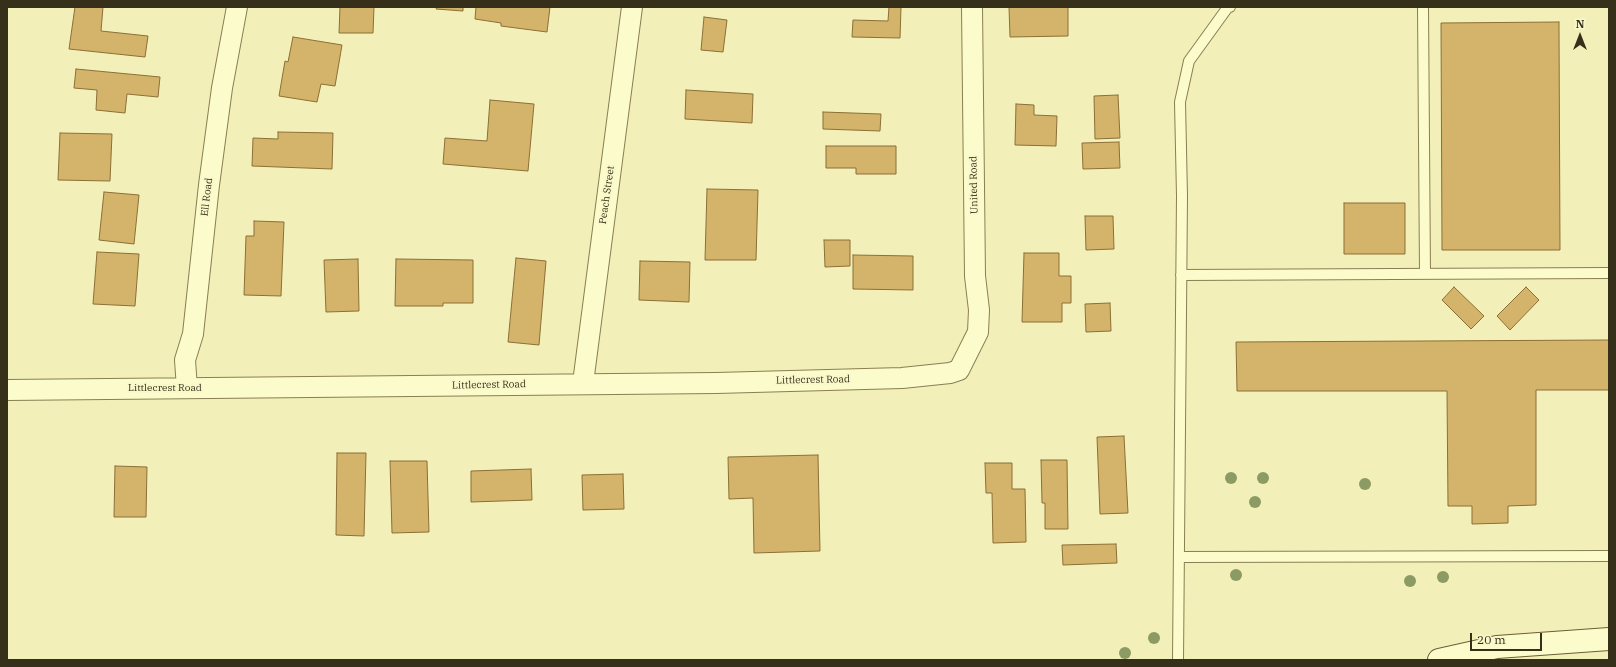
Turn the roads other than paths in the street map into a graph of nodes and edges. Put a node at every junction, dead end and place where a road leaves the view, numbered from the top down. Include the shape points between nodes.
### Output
1 (237, 7) edge
2 (632, 7) edge
3 (972, 7) edge
4 (1230, 7) edge
5 (1423, 7) edge
6 (1609, 273) edge
7 (1425, 274) junction
8 (1181, 275) junction
9 (964, 360) joint
10 (583, 383) junction
11 (187, 388) junction
12 (7, 390) edge
13 (1609, 556) edge
14 (1179, 557) junction
15 (1609, 638) edge
16 (1178, 660) edge
17 (1439, 660) edge

1 - 11 street, Ell Road via 222,88 192,334 185,360
2 - 10 street, Peach Street
3 - 9 street, United Road via 975,276 979,310 978,332
4 - 8 lane via 1189,61 1180,102
5 - 7 lane
6 - 7 lane
7 - 8 lane
8 - 14 lane
9 - 10 street, Littlecrest Road via 959,370 950,373 902,378 716,383
10 - 11 street, Littlecrest Road
11 - 12 street, Littlecrest Road
13 - 14 lane
14 - 16 lane
15 - 17 main road via 1497,648

